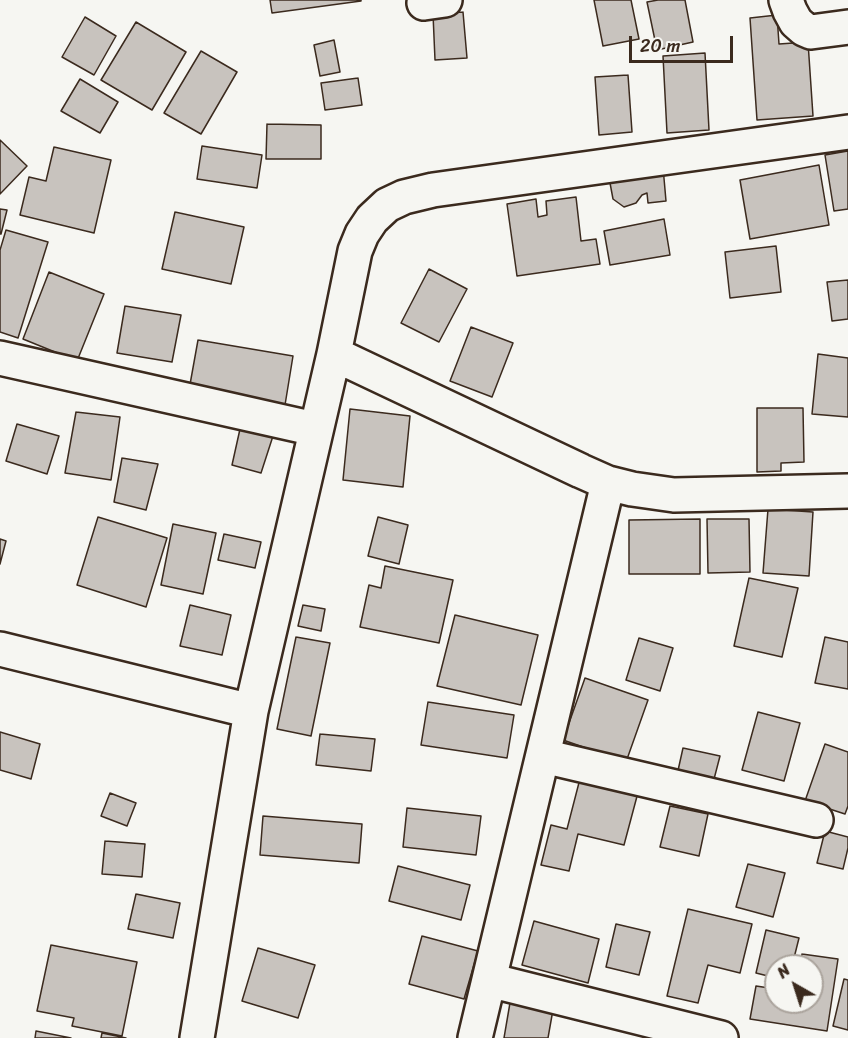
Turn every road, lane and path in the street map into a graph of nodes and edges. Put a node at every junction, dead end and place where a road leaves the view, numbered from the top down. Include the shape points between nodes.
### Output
1 (786, 0) edge
2 (848, 27) edge
3 (848, 132) edge
4 (334, 354) junction
5 (0, 358) edge
6 (315, 429) junction
7 (608, 483) junction
8 (848, 491) edge
9 (0, 649) edge
10 (250, 711) junction
11 (543, 756) junction
12 (816, 820) dead end
13 (489, 980) junction
14 (197, 1038) edge
15 (475, 1038) edge
16 (721, 1038) edge

1 - 2 street via 796,22 804,29 812,32
3 - 4 street via 404,197 387,205 362,234
4 - 6 street
4 - 7 street
5 - 6 street
6 - 10 street
7 - 8 street via 674,495
7 - 11 street
9 - 10 street
10 - 14 street
11 - 12 street
11 - 13 street
13 - 15 street
13 - 16 street

